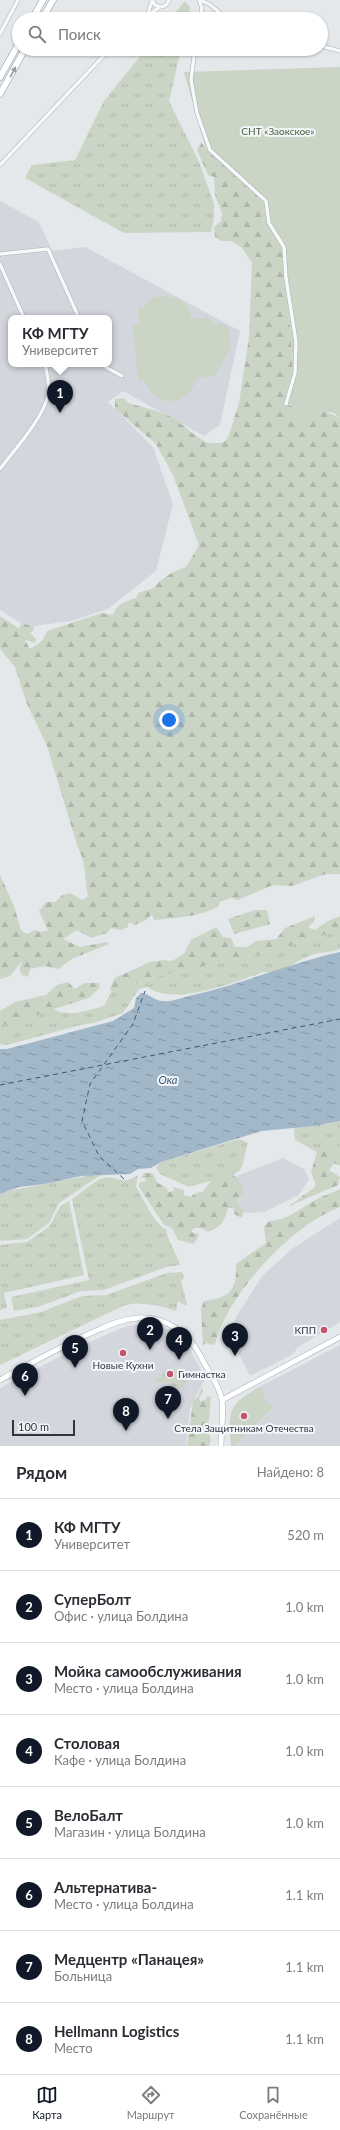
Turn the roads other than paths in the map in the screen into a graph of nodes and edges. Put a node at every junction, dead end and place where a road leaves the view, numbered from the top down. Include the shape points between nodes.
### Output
1 (18, 0) edge
2 (39, 0) edge
3 (43, 0) edge
4 (53, 0) edge
5 (169, 0) edge
6 (200, 0) edge
7 (152, 1) edge
8 (39, 7) junction
9 (161, 7) junction
10 (36, 12) edge
11 (46, 12) edge
12 (149, 12) edge
13 (152, 12) edge
14 (201, 12) edge
15 (219, 12) edge
16 (0, 34) edge
17 (328, 48) edge
18 (340, 51) edge
19 (12, 56) edge
20 (21, 56) edge
21 (103, 56) edge
22 (194, 56) edge
23 (0, 77) edge
24 (0, 94) edge
25 (0, 165) edge
26 (0, 254) edge
27 (0, 264) edge
28 (23, 315) edge
29 (78, 315) edge
30 (45, 367) edge
31 (106, 367) edge
32 (122, 376) dead end
33 (286, 404) dead end
34 (0, 469) edge
35 (340, 1338) edge
36 (0, 1380) edge
37 (222, 1400) junction
38 (221, 1446) edge

1 - 16 street
2 - 8 highway
3 - 8 highway
4 - 11 highway
5 - 9 street
6 - 14 street
6 - 15 street
7 - 9 street
7 - 12 street
8 - 10 highway
9 - 13 street
17 - 18 street
19 - 23 highway
24 -> 20 highway
21 - 25 street
22 - 33 street via 191,80 197,113 210,150 266,201 269,223 284,247 296,342 295,372
26 - 29 street via 48,249
27 - 28 street
30 - 34 street via 48,396 42,412
31 - 32 street
35 - 37 main road
36 - 37 main road via 82,1337 125,1320 147,1318 170,1324 190,1340
37 - 38 main road

